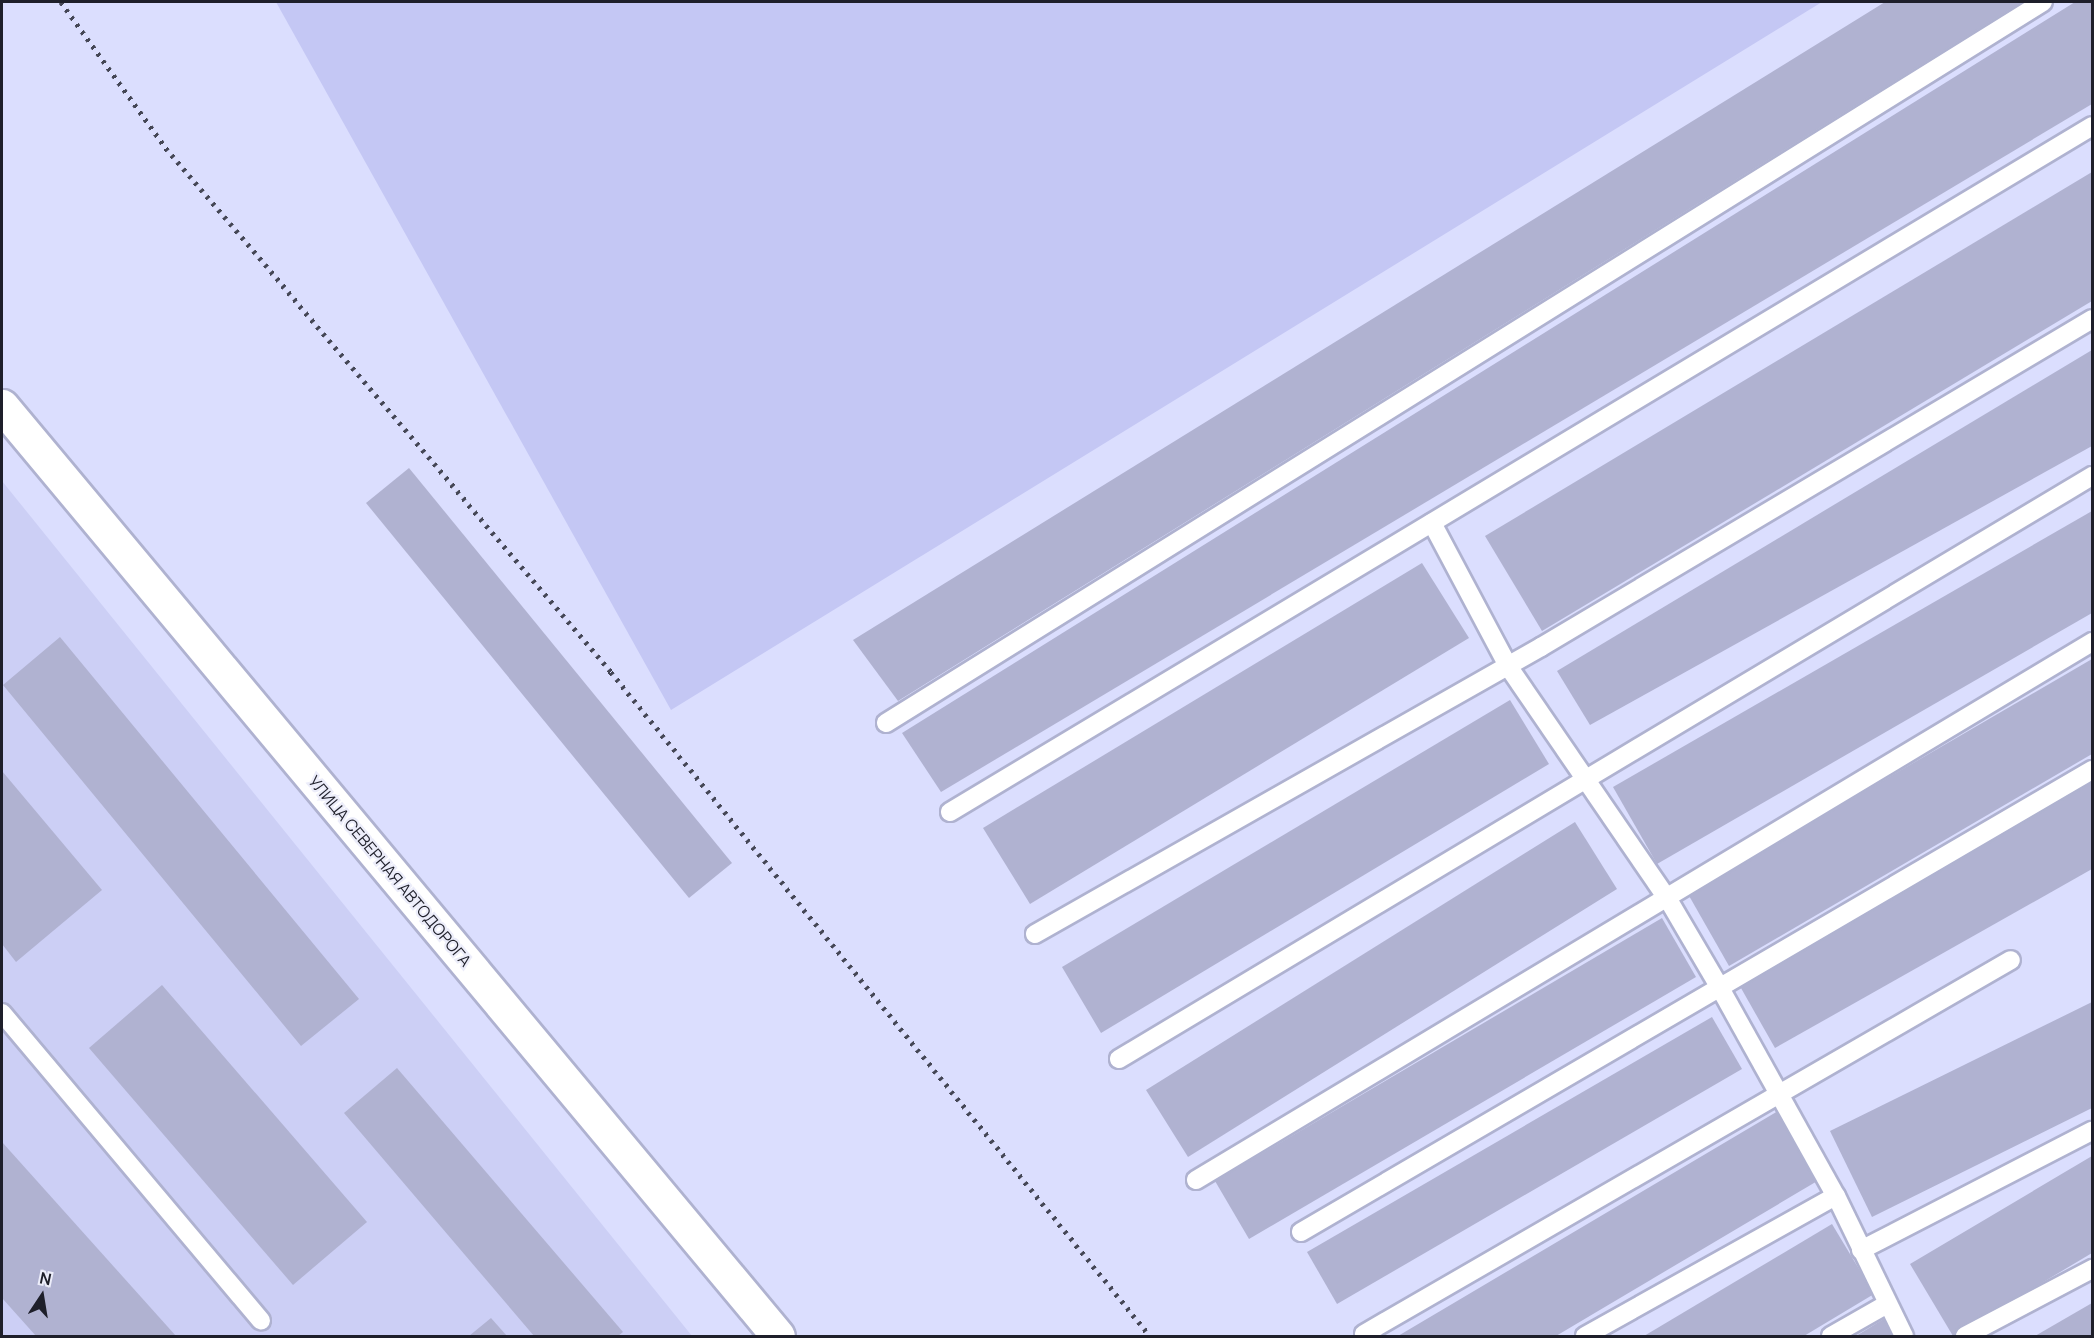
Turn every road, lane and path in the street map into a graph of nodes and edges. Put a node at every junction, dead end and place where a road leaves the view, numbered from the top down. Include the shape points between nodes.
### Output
1 (2043, 2) edge
2 (2092, 126) edge
3 (2092, 319) edge
4 (2, 406) edge
5 (2092, 476) edge
6 (1432, 523) junction
7 (2092, 642) edge
8 (1509, 666) junction
9 (886, 723) dead end
10 (2092, 770) edge
11 (1585, 782) junction
12 (950, 812) dead end
13 (1669, 901) junction
14 (1035, 934) dead end
15 (2010, 960) dead end
16 (1720, 988) junction
17 (2, 1013) edge
18 (1119, 1059) dead end
19 (1778, 1094) junction
20 (2092, 1131) edge
21 (1196, 1180) dead end
22 (1836, 1196) junction
23 (1301, 1232) dead end
24 (1861, 1250) junction
25 (2092, 1269) edge
26 (1887, 1304) junction
27 (261, 1321) dead end
28 (1364, 1334) dead end
29 (778, 1336) edge
30 (1585, 1336) edge
31 (1831, 1336) edge
32 (1904, 1336) edge
33 (1965, 1336) edge

1 - 9 lane
2 - 6 lane
3 - 8 lane
4 - 29 main road, УЛИЦА СЕВЕРНАЯ АВТОДОРОГА
5 - 11 lane
6 - 8 lane
6 - 12 lane
7 - 13 lane
8 - 11 lane
8 - 14 lane
10 - 16 lane
11 - 13 lane
11 - 18 lane
13 - 16 lane
13 - 21 lane
15 - 19 lane
16 - 19 lane
16 - 23 lane
17 - 27 lane
19 - 22 lane
19 - 28 lane
20 - 24 lane
22 - 24 lane
22 - 30 lane
24 - 26 lane
25 - 33 lane
26 - 31 lane
26 - 32 lane

